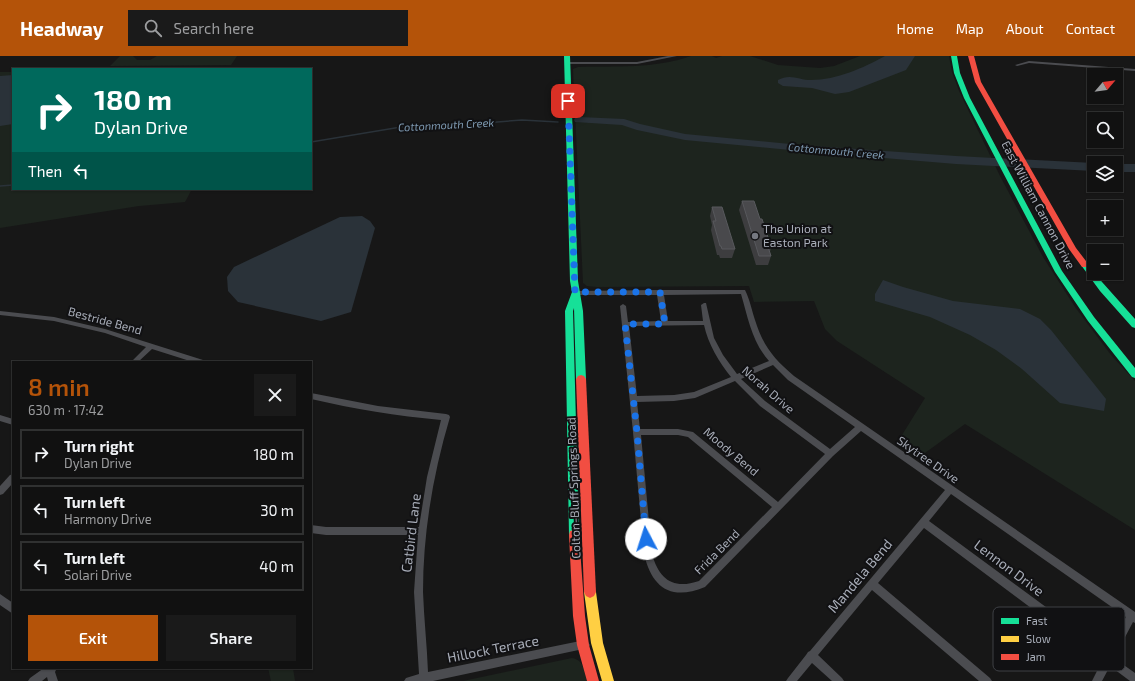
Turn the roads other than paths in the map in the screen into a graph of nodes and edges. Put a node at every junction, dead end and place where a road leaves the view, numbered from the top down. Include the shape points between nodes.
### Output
1 (675, 56) edge
2 (954, 56) edge
3 (971, 56) edge
4 (567, 60) edge
5 (1017, 65) dead end
6 (1135, 70) edge
7 (575, 292) junction
8 (660, 292) junction
9 (704, 305) dead end
10 (623, 306) dead end
11 (0, 313) edge
12 (707, 323) junction
13 (625, 324) junction
14 (665, 324) junction
15 (1135, 324) edge
16 (151, 346) junction
17 (135, 361) edge
18 (198, 361) edge
19 (774, 362) junction
20 (1135, 374) edge
21 (736, 378) junction
22 (312, 396) edge
23 (633, 399) junction
24 (0, 418) edge
25 (12, 422) edge
26 (860, 426) junction
27 (637, 432) junction
28 (830, 454) junction
29 (12, 479) edge
30 (0, 490) edge
31 (950, 490) junction
32 (778, 507) junction
33 (923, 522) junction
34 (312, 528) edge
35 (422, 531) junction
36 (872, 584) junction
37 (0, 599) edge
38 (1038, 607) edge
39 (1119, 607) edge
40 (12, 608) edge
41 (1133, 617) edge
42 (1125, 630) edge
43 (597, 643) junction
44 (583, 645) junction
45 (811, 655) junction
46 (51, 669) edge
47 (1102, 671) edge
48 (1124, 671) edge
49 (424, 678) junction
50 (1135, 679) edge
51 (33, 681) edge
52 (54, 681) edge
53 (409, 681) edge
54 (593, 681) edge
55 (608, 681) edge
56 (791, 681) edge
57 (839, 681) edge
58 (987, 681) edge
59 (1097, 681) edge

1 - 4 street via 638,63
2 - 20 street, East William Cannon Drive via 962,85 1059,272 1108,342
3 - 15 street, East William Cannon Drive via 978,82 1073,249 1103,289
4 - 7 street, Colton-Bluff Springs Road
5 - 6 street via 1029,62
7 - 8 street
7 - 43 street, Colton-Bluff Springs Road via 579,311 589,586
7 - 44 street, Colton-Bluff Springs Road via 569,311 574,549 578,616
8 - 14 street
8 - 19 street, Skytree Drive via 743,292 756,334 763,349
9 - 12 street, Norah Drive
10 - 13 street, Frida Bend
11 - 16 street, Bestride Bend via 70,322
12 - 14 street
12 - 21 street, Norah Drive via 717,351
13 - 14 street
13 - 23 street, Frida Bend
16 - 17 street
16 - 18 street, Bestride Bend
19 - 21 street
19 - 26 street, Skytree Drive via 791,378
21 - 23 street via 695,395
21 - 28 street, Norah Drive via 765,405
22 - 35 street, Catbird Lane via 386,412 446,417
23 - 27 street, Frida Bend
24 - 25 street
26 - 28 street, Frida Bend
26 - 31 street, Skytree Drive
27 - 32 street, Moody Bend via 690,434
27 - 32 street, Frida Bend via 649,564 654,574 669,586 688,590 702,584
28 - 32 street, Frida Bend
29 - 30 street
31 - 33 street, Mandela Bend
31 - 39 street, Skytree Drive
33 - 36 street, Mandela Bend
33 - 38 street, Lennon Drive
34 - 35 street via 326,531
35 - 49 street, Catbird Lane via 419,581
36 - 45 street, Mandela Bend
36 - 58 street
37 - 40 street
41 - 42 street
43 - 44 street, Hillock Terrace
43 - 55 street, Colton-Bluff Springs Road
44 - 49 street, Hillock Terrace
44 - 54 street, Colton-Bluff Springs Road
45 - 56 street, Mandela Bend
45 - 57 street
46 - 51 street
46 - 52 street
47 - 59 street
48 - 50 street, Lennon Drive
49 - 53 street, Hillock Terrace

